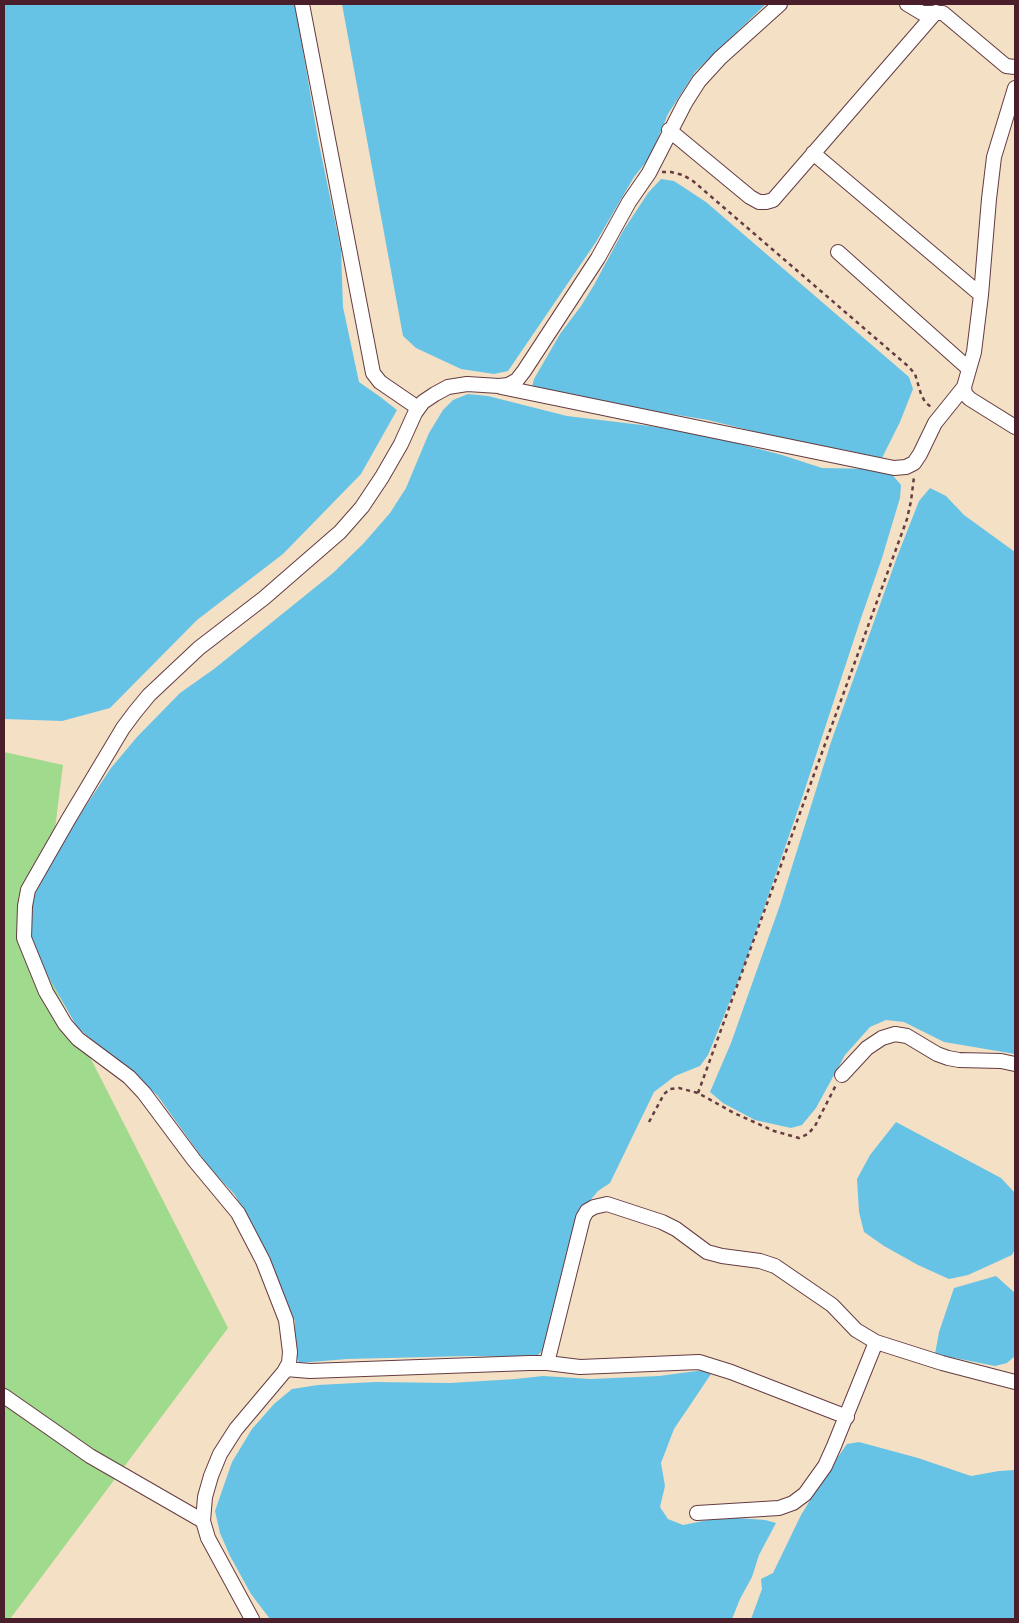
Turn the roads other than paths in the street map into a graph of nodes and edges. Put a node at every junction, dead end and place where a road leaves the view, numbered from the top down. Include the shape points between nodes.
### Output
1 (302, 4) edge
2 (780, 4) edge
3 (907, 4) edge
4 (936, 12) junction
5 (1015, 67) edge
6 (1015, 88) edge
7 (669, 130) junction
8 (813, 153) junction
9 (838, 252) dead end
10 (981, 295) junction
11 (969, 369) junction
12 (499, 386) junction
13 (964, 387) junction
14 (418, 408) junction
15 (1015, 427) edge
16 (1015, 1064) edge
17 (842, 1075) road end
18 (876, 1342) junction
19 (547, 1363) junction
20 (286, 1369) junction
21 (1015, 1382) edge
22 (4, 1396) edge
23 (847, 1417) junction
24 (698, 1513) dead end
25 (203, 1521) junction
26 (252, 1619) edge

1 - 14 street via 374,373 380,382
2 - 7 street via 699,81
3 - 4 street via 922,13
4 - 5 street via 943,13 1006,66
4 - 8 street
6 - 10 street via 994,157
7 - 8 street via 759,202 773,200
7 - 12 street via 648,173 588,274 524,371 517,380
8 - 10 street
9 - 11 street
10 - 11 street
11 - 13 street
12 - 13 street via 894,468 914,463 935,423
12 - 14 street via 467,384 448,387
13 - 15 street via 970,399
14 - 20 street via 382,477 340,532 264,598 198,648 135,712 41,866 28,890 25,906 24,938 46,992 65,1024 78,1039 122,1071 144,1092 238,1213 263,1261 286,1320 290,1352
16 - 17 street via 948,1058 907,1036 895,1034 867,1048
18 - 19 street via 856,1330 832,1305 775,1266 708,1252 662,1222 607,1204 587,1211 583,1218
18 - 21 street
18 - 23 street
19 - 20 street via 310,1371
19 - 23 street via 580,1367 699,1362
20 - 25 street via 236,1429 220,1454 205,1497
22 - 25 street via 90,1456
23 - 24 street via 825,1466 793,1503 779,1508
25 - 26 street via 208,1538

